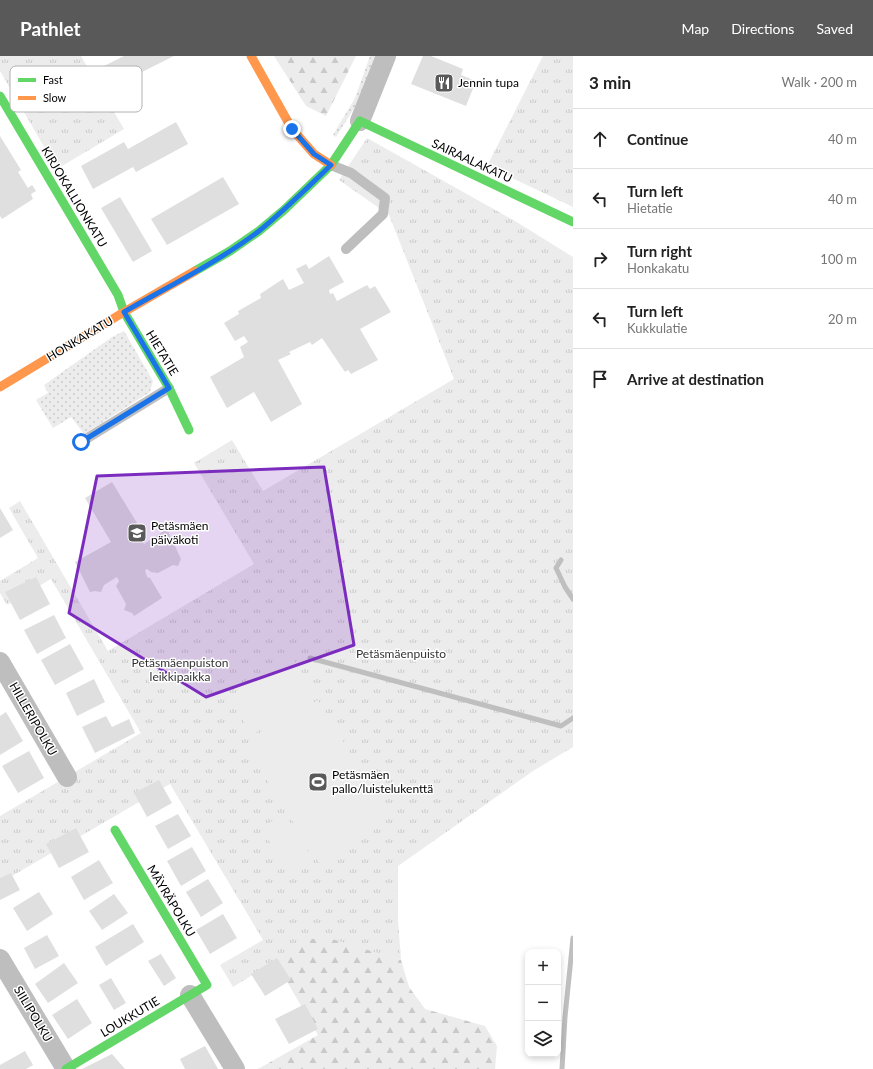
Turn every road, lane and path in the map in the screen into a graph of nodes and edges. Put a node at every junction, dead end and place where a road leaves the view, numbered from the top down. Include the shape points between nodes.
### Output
1 (251, 56) edge
2 (386, 56) edge
3 (0, 96) edge
4 (360, 121) junction
5 (331, 165) junction
6 (573, 222) edge
7 (346, 249) dead end
8 (124, 312) junction
9 (0, 387) edge
10 (169, 388) junction
11 (189, 430) dead end
12 (81, 442) dead end
13 (0, 662) edge
14 (67, 776) dead end
15 (114, 830) dead end
16 (0, 959) edge
17 (207, 985) joint
18 (190, 995) junction
19 (66, 1069) edge
20 (235, 1069) edge

1 - 5 street via 292,129 314,154
2 - 4 street, HONKAKATU
3 - 8 street, KIRJOKALLIONKATU via 118,295
4 - 5 street, HONKAKATU
4 - 6 street, SAIRAALAKATU
5 - 7 lane via 351,174 385,198 383,214
5 - 8 street, HONKAKATU via 284,210 253,235
8 - 9 street, HONKAKATU
8 - 10 street, HIETATIE
10 - 11 street, HIETATIE
10 - 12 lane
13 - 14 street, HILLERIPOLKU
15 - 17 street, MÄYRÄPOLKU
16 - 19 street, SIILIPOLKU
17 - 18 street, LOUKKUTIE
18 - 19 street, LOUKKUTIE
18 - 20 street

